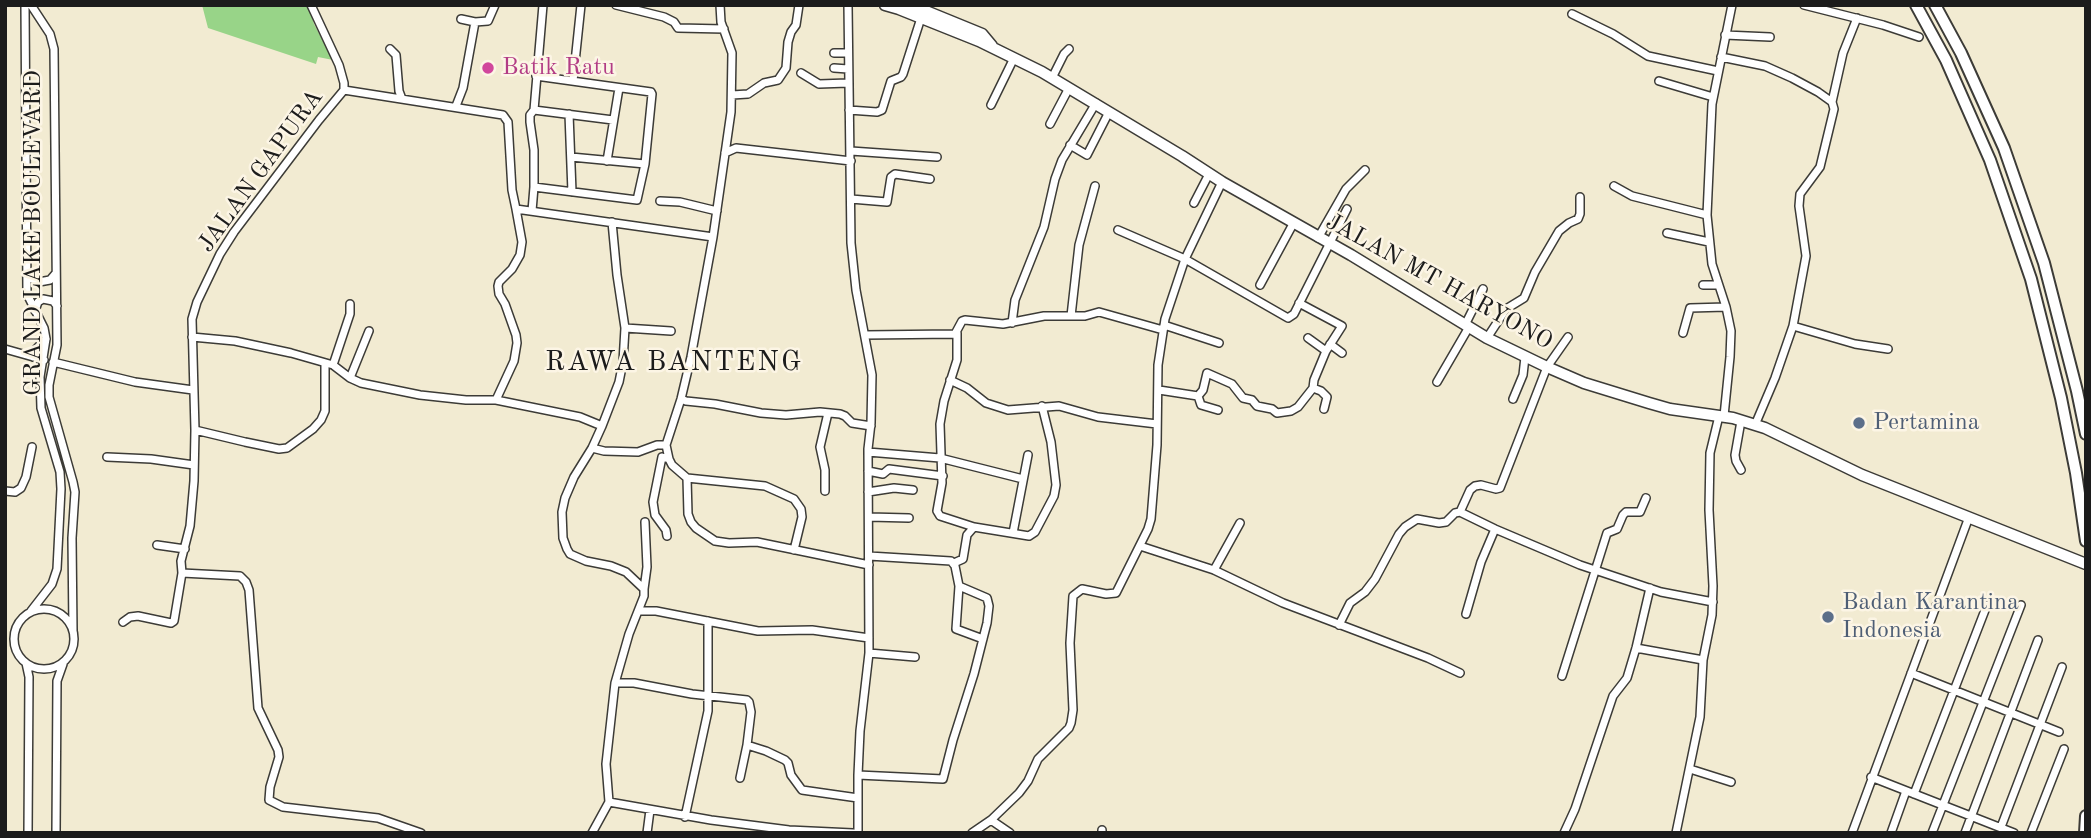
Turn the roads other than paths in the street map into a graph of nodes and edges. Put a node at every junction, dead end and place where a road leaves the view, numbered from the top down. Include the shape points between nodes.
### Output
1 (25, 5) edge
2 (31, 5) edge
3 (311, 5) edge
4 (495, 5) edge
5 (543, 5) edge
6 (581, 5) edge
7 (616, 5) edge
8 (720, 5) edge
9 (799, 5) edge
10 (848, 5) edge
11 (885, 5) edge
12 (911, 5) edge
13 (1732, 5) edge
14 (1804, 5) edge
15 (1916, 5) edge
16 (1935, 5) edge
17 (1572, 13) dead end
18 (921, 18) junction
19 (461, 19) dead end
20 (1857, 19) junction
21 (475, 22) junction
22 (724, 29) junction
23 (1725, 35) junction
24 (1770, 37) dead end
25 (1919, 37) dead end
26 (390, 49) dead end
27 (995, 49) junction
28 (1069, 49) dead end
29 (834, 52) dead end
30 (848, 53) junction
31 (1721, 57) junction
32 (1014, 58) junction
33 (834, 68) dead end
34 (848, 68) junction
35 (1718, 71) junction
36 (801, 73) dead end
37 (536, 76) junction
38 (1052, 78) junction
39 (573, 81) junction
40 (1659, 81) dead end
41 (848, 83) junction
42 (619, 88) junction
43 (1069, 88) junction
44 (344, 90) junction
45 (732, 95) junction
46 (1713, 97) junction
47 (402, 99) junction
48 (1832, 102) junction
49 (1096, 103) junction
50 (991, 105) dead end
51 (456, 106) junction
52 (534, 110) junction
53 (849, 110) junction
54 (1109, 112) junction
55 (569, 114) junction
56 (612, 120) junction
57 (1051, 124) dead end
58 (1070, 145) junction
59 (851, 151) junction
60 (725, 153) junction
61 (571, 158) junction
62 (937, 158) dead end
63 (607, 161) junction
64 (851, 161) junction
65 (645, 164) junction
66 (1365, 170) dead end
67 (1209, 174) junction
68 (930, 179) dead end
69 (1222, 182) junction
70 (1095, 186) dead end
71 (1614, 186) dead end
72 (534, 187) junction
73 (572, 192) junction
74 (1580, 197) dead end
75 (851, 199) junction
76 (660, 201) dead end
77 (1194, 203) dead end
78 (516, 209) junction
79 (1347, 209) dead end
80 (532, 211) junction
81 (717, 211) junction
82 (1707, 215) junction
83 (612, 222) junction
84 (1293, 224) junction
85 (1118, 230) dead end
86 (1667, 233) dead end
87 (713, 237) junction
88 (1318, 238) junction
89 (1709, 242) junction
90 (1329, 244) junction
91 (1185, 259) junction
92 (27, 272) junction
93 (56, 273) junction
94 (1260, 285) dead end
95 (1703, 285) dead end
96 (1718, 285) junction
97 (1483, 289) dead end
98 (1299, 303) junction
99 (350, 304) dead end
100 (57, 306) junction
101 (1726, 307) junction
102 (35, 312) junction
103 (1071, 316) junction
104 (1012, 323) junction
105 (1467, 326) junction
106 (1793, 326) junction
107 (625, 328) junction
108 (1163, 328) junction
109 (369, 331) dead end
110 (671, 331) dead end
111 (1683, 333) dead end
112 (957, 334) junction
113 (865, 335) junction
114 (192, 337) junction
115 (1568, 337) dead end
116 (1308, 338) dead end
117 (1487, 338) junction
118 (46, 339) junction
119 (1219, 343) dead end
120 (1328, 347) junction
121 (5, 349) edge
122 (1888, 349) dead end
123 (1342, 353) dead end
124 (33, 357) junction
125 (1525, 357) junction
126 (44, 360) junction
127 (54, 362) junction
128 (329, 364) junction
129 (1547, 368) junction
130 (350, 378) junction
131 (950, 380) junction
132 (1437, 382) dead end
133 (1313, 388) junction
134 (193, 390) junction
135 (1159, 390) junction
136 (1198, 396) junction
137 (681, 398) junction
138 (1513, 399) dead end
139 (496, 400) junction
140 (1042, 406) junction
141 (1324, 409) dead end
142 (1218, 410) dead end
143 (828, 413) junction
144 (1721, 416) junction
145 (1741, 421) junction
146 (1157, 424) junction
147 (1755, 425) junction
148 (602, 426) junction
149 (871, 426) junction
150 (195, 430) junction
151 (2086, 434) edge
152 (666, 445) junction
153 (32, 447) dead end
154 (592, 448) junction
155 (642, 451) junction
156 (868, 452) junction
157 (1028, 455) dead end
158 (107, 457) dead end
159 (665, 458) junction
160 (940, 458) junction
161 (194, 465) junction
162 (1741, 470) dead end
163 (868, 471) junction
164 (943, 476) junction
165 (687, 478) junction
166 (1023, 479) junction
167 (913, 490) dead end
168 (5, 491) edge
169 (825, 491) dead end
170 (868, 492) junction
171 (1646, 498) dead end
172 (1460, 512) junction
173 (869, 517) junction
174 (1969, 517) junction
175 (909, 518) dead end
176 (645, 522) dead end
177 (1240, 523) dead end
178 (974, 527) junction
179 (1495, 529) junction
180 (1013, 533) junction
181 (2085, 535) edge
182 (667, 536) dead end
183 (157, 545) dead end
184 (1140, 546) junction
185 (185, 549) junction
186 (794, 550) junction
187 (869, 556) junction
188 (954, 563) junction
189 (869, 565) junction
190 (2086, 565) edge
191 (1214, 570) junction
192 (1595, 570) junction
193 (182, 573) junction
194 (959, 586) junction
195 (1650, 588) junction
196 (644, 589) junction
197 (1713, 602) junction
198 (1987, 605) dead end
199 (2021, 605) dead end
200 (31, 611) junction
201 (639, 611) junction
202 (1466, 614) dead end
203 (708, 621) junction
204 (123, 622) dead end
205 (1339, 625) junction
206 (73, 631) junction
207 (869, 638) junction
208 (983, 639) junction
209 (2038, 640) dead end
210 (6, 646) edge
211 (15, 646) junction
212 (1636, 649) junction
213 (869, 653) junction
214 (915, 657) dead end
215 (65, 660) junction
216 (1703, 660) junction
217 (26, 663) junction
218 (2062, 667) dead end
219 (1460, 673) dead end
220 (1911, 673) junction
221 (1562, 677) dead end
222 (615, 683) junction
223 (1954, 690) junction
224 (707, 694) junction
225 (1983, 701) junction
226 (2011, 712) junction
227 (2039, 724) junction
228 (2059, 732) dead end
229 (747, 746) junction
230 (2064, 749) dead end
231 (1690, 769) junction
232 (858, 775) junction
233 (1871, 777) junction
234 (740, 778) dead end
235 (1731, 782) dead end
236 (1910, 792) junction
237 (858, 798) junction
238 (609, 802) junction
239 (1942, 804) junction
240 (650, 810) junction
241 (1971, 816) junction
242 (685, 817) junction
243 (2086, 817) edge
244 (991, 820) junction
245 (2001, 827) junction
246 (744, 829) edge
247 (29, 833) edge
248 (56, 833) edge
249 (421, 833) edge
250 (592, 833) edge
251 (647, 833) edge
252 (856, 833) edge
253 (972, 833) edge
254 (1010, 833) edge
255 (1564, 833) edge
256 (1676, 833) edge
257 (1852, 833) edge
258 (1891, 833) edge
259 (1932, 833) edge
260 (1965, 833) edge
261 (2014, 833) edge
262 (2031, 833) edge
263 (2085, 833) edge

1 - 92 street, GRAND LAKE BOULEVARD
2 - 93 street, GRAND LAKE BOULEVARD via 54,48
3 - 44 street, JALAN GAPURA via 339,65
4 - 21 street via 488,21
5 - 37 street
6 - 39 street
7 - 22 street via 664,17 678,28
8 - 22 street
9 - 45 street via 786,68 778,80 748,94
10 - 30 street
11 - 18 main road, JALAN MT HARYONO
12 - 27 main road, JALAN MT HARYONO via 982,34
13 - 23 street
14 - 20 street
15 - 181 highway via 1990,160 2031,279 2061,398
16 - 151 highway via 2004,148 2044,263
17 - 35 street via 1648,56
18 - 27 main road, JALAN MT HARYONO
18 - 53 street via 903,74 891,81 882,110
19 - 21 street
20 - 25 street
20 - 48 street via 1843,53
21 - 51 street via 467,74
22 - 45 street via 733,53
23 - 24 street
23 - 31 street
26 - 47 street via 396,55
27 - 32 main road, JALAN MT HARYONO
28 - 38 street
29 - 30 street
30 - 34 street
31 - 35 street
31 - 48 street via 1765,66
32 - 38 main road, JALAN MT HARYONO
32 - 50 street
33 - 34 street
34 - 41 street
35 - 46 street
36 - 41 street via 819,84
37 - 39 street
37 - 52 street
38 - 43 main road, JALAN MT HARYONO
39 - 42 street
40 - 46 street
41 - 53 street
42 - 56 street
42 - 65 street via 652,93
43 - 49 main road, JALAN MT HARYONO
43 - 57 street
44 - 47 street
44 - 114 street, JALAN GAPURA via 220,254 197,302
45 - 60 street
46 - 82 street
47 - 51 street
48 - 106 street via 1820,167 1801,191 1799,202 1806,256
49 - 54 main road, JALAN MT HARYONO
49 - 58 street
51 - 78 street via 500,114 508,122
52 - 55 street
52 - 72 street via 530,115
53 - 59 street
54 - 58 street via 1087,155
54 - 67 main road, JALAN MT HARYONO
55 - 56 street
55 - 61 street
56 - 63 street
58 - 104 street via 1016,295
59 - 62 street
59 - 64 street
60 - 64 street via 736,148
60 - 81 street
61 - 63 street
61 - 73 street
63 - 65 street
64 - 75 street
65 - 73 street via 637,200
66 - 88 street via 1346,188
67 - 69 main road, JALAN MT HARYONO
67 - 77 street
68 - 75 street via 895,174 887,202
69 - 84 main road, JALAN MT HARYONO
69 - 91 street
70 - 103 street via 1079,245
71 - 82 street via 1632,196
72 - 73 street
72 - 80 street
74 - 117 street via 1579,218 1559,231 1524,298 1506,309
75 - 113 street via 854,276
76 - 81 street
78 - 80 street
78 - 139 street via 521,248 498,290 517,343
79 - 90 street
80 - 83 street
81 - 87 street
82 - 89 street
83 - 87 street
83 - 107 street
84 - 88 main road, JALAN MT HARYONO
84 - 94 street
85 - 91 street
86 - 89 street
87 - 137 street
88 - 90 main road, JALAN MT HARYONO
89 - 96 street
90 - 98 street
90 - 105 main road, JALAN MT HARYONO
91 - 98 street via 1285,317 1294,314
91 - 108 street
92 - 93 street via 39,282
92 - 102 street, GRAND LAKE BOULEVARD via 27,294
93 - 100 street, GRAND LAKE BOULEVARD
95 - 96 street
96 - 101 street
97 - 105 street
98 - 120 street via 1342,326
99 - 128 street
100 - 102 street via 43,299
100 - 127 street, GRAND LAKE BOULEVARD
101 - 111 street via 1690,308
101 - 144 street via 1731,341
102 - 118 street, GRAND LAKE BOULEVARD
103 - 104 street
103 - 108 street via 1101,313
104 - 112 street via 965,320
105 - 117 main road, JALAN MT HARYONO
105 - 132 street
106 - 122 street
106 - 147 street
107 - 110 street
107 - 148 street via 619,382
108 - 119 street
108 - 135 street
109 - 130 street
112 - 113 street
112 - 131 street via 957,360
113 - 149 street via 871,370
114 - 128 street via 261,346
114 - 134 street, JALAN GAPURA
115 - 129 street
116 - 120 street
117 - 125 main road, JALAN MT HARYONO
118 - 124 street
118 - 126 street, GRAND LAKE BOULEVARD
120 - 123 street
120 - 133 street
121 - 124 street
124 - 126 street
125 - 129 main road, JALAN MT HARYONO
125 - 138 street
126 - 200 street, GRAND LAKE BOULEVARD via 41,408 60,472 59,556 52,584
127 - 134 street via 135,382
127 - 206 street, GRAND LAKE BOULEVARD via 50,397 75,492
128 - 130 street
128 - 150 street via 321,420 287,449
129 - 144 main road, JALAN MT HARYONO via 1649,404
129 - 172 street via 1500,488 1475,486
130 - 139 street via 420,395
131 - 140 street via 986,403 1008,410
131 - 160 street via 942,411
133 - 136 street via 1298,407 1282,413 1242,398 1232,384 1207,373
133 - 141 street via 1327,397
134 - 150 street, JALAN GAPURA
135 - 136 street
135 - 146 street
136 - 142 street via 1201,405
137 - 143 street via 761,413
137 - 152 street
139 - 148 street
140 - 146 street
140 - 180 street via 1055,490 1035,532 1029,536
143 - 149 street via 845,416 852,424
143 - 169 street via 820,447
144 - 145 main road, JALAN MT HARYONO
144 - 197 street via 1710,453
145 - 147 main road, JALAN MT HARYONO
145 - 162 street via 1735,455
146 - 184 street via 1151,519
147 - 174 main road, JALAN MT HARYONO via 1862,475
148 - 154 street
149 - 156 street
150 - 161 street, JALAN GAPURA
152 - 155 street
152 - 159 street
153 - 168 street via 21,488
154 - 155 street
154 - 196 street via 565,498 563,538 567,549 586,561 626,572
155 - 159 street
156 - 160 street
156 - 163 street
157 - 166 street
158 - 161 street
159 - 165 street
159 - 182 street via 653,509
160 - 164 street
160 - 166 street
161 - 185 street, JALAN GAPURA
163 - 164 street
163 - 170 street
164 - 178 street via 937,514
165 - 186 street via 688,514 706,536 715,541 757,542
165 - 186 street via 769,487 794,499 802,517
166 - 180 street
167 - 170 street
170 - 173 street
171 - 192 street via 1640,512 1626,512 1617,529 1607,533
172 - 179 street
172 - 205 street via 1446,522 1417,519 1405,527 1375,579 1350,603
173 - 175 street
173 - 187 street
174 - 190 main road, JALAN MT HARYONO
174 - 220 street
176 - 196 street via 648,567
177 - 191 street
178 - 180 street
178 - 188 street via 967,535 963,559
179 - 192 street
179 - 202 street
183 - 185 street
184 - 191 street
184 - 244 street via 1115,593 1082,589 1073,596 1071,723 1038,760 1023,789
185 - 193 street, JALAN GAPURA
186 - 189 street
187 - 188 street
187 - 189 street
188 - 194 street
189 - 207 street
191 - 205 street
192 - 195 street
192 - 221 street
193 - 204 street, JALAN GAPURA via 174,621 138,616
193 - 249 street via 240,576 246,582 258,708 279,757 269,800 283,807 378,818
194 - 208 street via 988,600
194 - 208 street via 956,629
195 - 197 street
195 - 212 street
196 - 201 street
197 - 216 street
198 - 223 street
199 - 225 street
200 - 206 street via 61,614
200 - 211 street via 12,627
201 - 203 street
201 - 222 street
203 - 207 street via 758,631 812,630
203 - 224 street
205 - 219 street
206 - 215 street via 74,642
207 - 213 street
208 - 232 street via 943,779
209 - 226 street
210 - 211 street
211 - 217 street
212 - 216 street
212 - 255 street via 1627,678 1613,696
213 - 214 street
213 - 232 street
215 - 217 street via 46,669
215 - 248 street via 57,681
216 - 231 street via 1700,717
217 - 247 street via 30,677
218 - 227 street
220 - 223 street
220 - 233 street
222 - 224 street
222 - 238 street via 606,764
223 - 225 street
223 - 236 street
224 - 229 street via 749,702
224 - 242 street via 708,711
225 - 226 street
225 - 239 street
226 - 227 street
226 - 241 street
227 - 228 street
227 - 245 street
229 - 234 street
229 - 237 street via 789,763 802,790
230 - 262 street
231 - 235 street
231 - 256 street
232 - 237 street
233 - 236 street
233 - 257 street
236 - 239 street
236 - 258 street
237 - 252 street
238 - 240 street
238 - 250 street
239 - 241 street
239 - 259 street
240 - 242 street
240 - 251 street
241 - 245 street
241 - 260 street
242 - 246 street
243 - 263 highway
244 - 253 street
244 - 254 street
245 - 261 street
246 - 252 street

